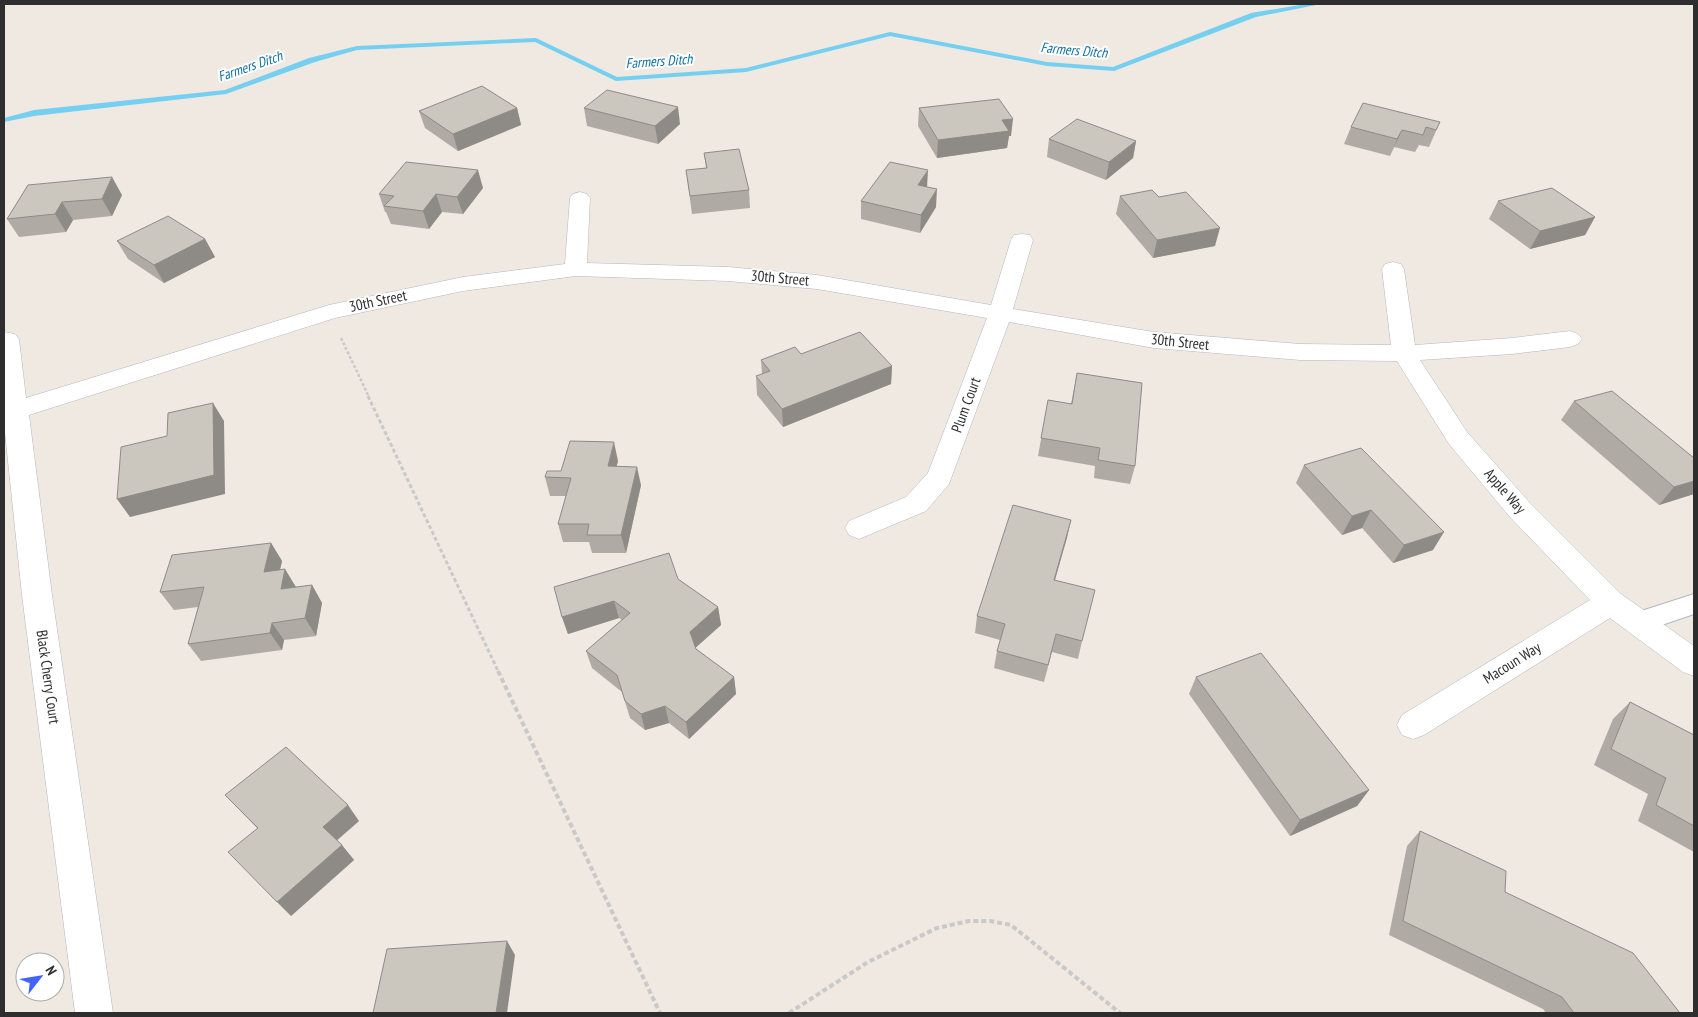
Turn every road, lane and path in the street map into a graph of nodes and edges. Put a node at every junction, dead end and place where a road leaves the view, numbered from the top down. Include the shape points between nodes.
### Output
1 (580, 198) dead end
2 (1022, 240) dead end
3 (1393, 269) dead end
4 (576, 270) junction
5 (329, 312) junction
6 (1000, 314) junction
7 (7, 339) dead end
8 (1570, 339) dead end
9 (1404, 353) junction
10 (10, 412) edge
11 (859, 528) dead end
12 (1611, 602) junction
13 (1694, 604) edge
14 (1638, 622) junction
15 (1694, 663) edge
16 (1412, 725) dead end
17 (94, 1013) edge
18 (660, 1013) edge
19 (789, 1013) edge
20 (1120, 1013) edge

1 - 4 street
2 - 6 street, Plum Court
3 - 9 street, Apple Way
4 - 5 street, 30th Street via 463,284
4 - 6 street, 30th Street via 728,274 818,282
5 - 10 street, 30th Street
5 - 18 path
6 - 9 street, 30th Street via 1154,340 1300,352
6 - 11 street, Plum Court via 940,477 916,504
7 - 10 street, Black Cherry Court
8 - 9 street, 30th Street
9 - 12 street, Apple Way via 1458,438 1519,509
10 - 17 street, Black Cherry Court
12 - 14 street, Apple Way
12 - 16 street, Macoun Way
13 - 14 lane
14 - 15 street, Apple Way
19 - 20 path via 868,962 937,928 990,920 1010,924

